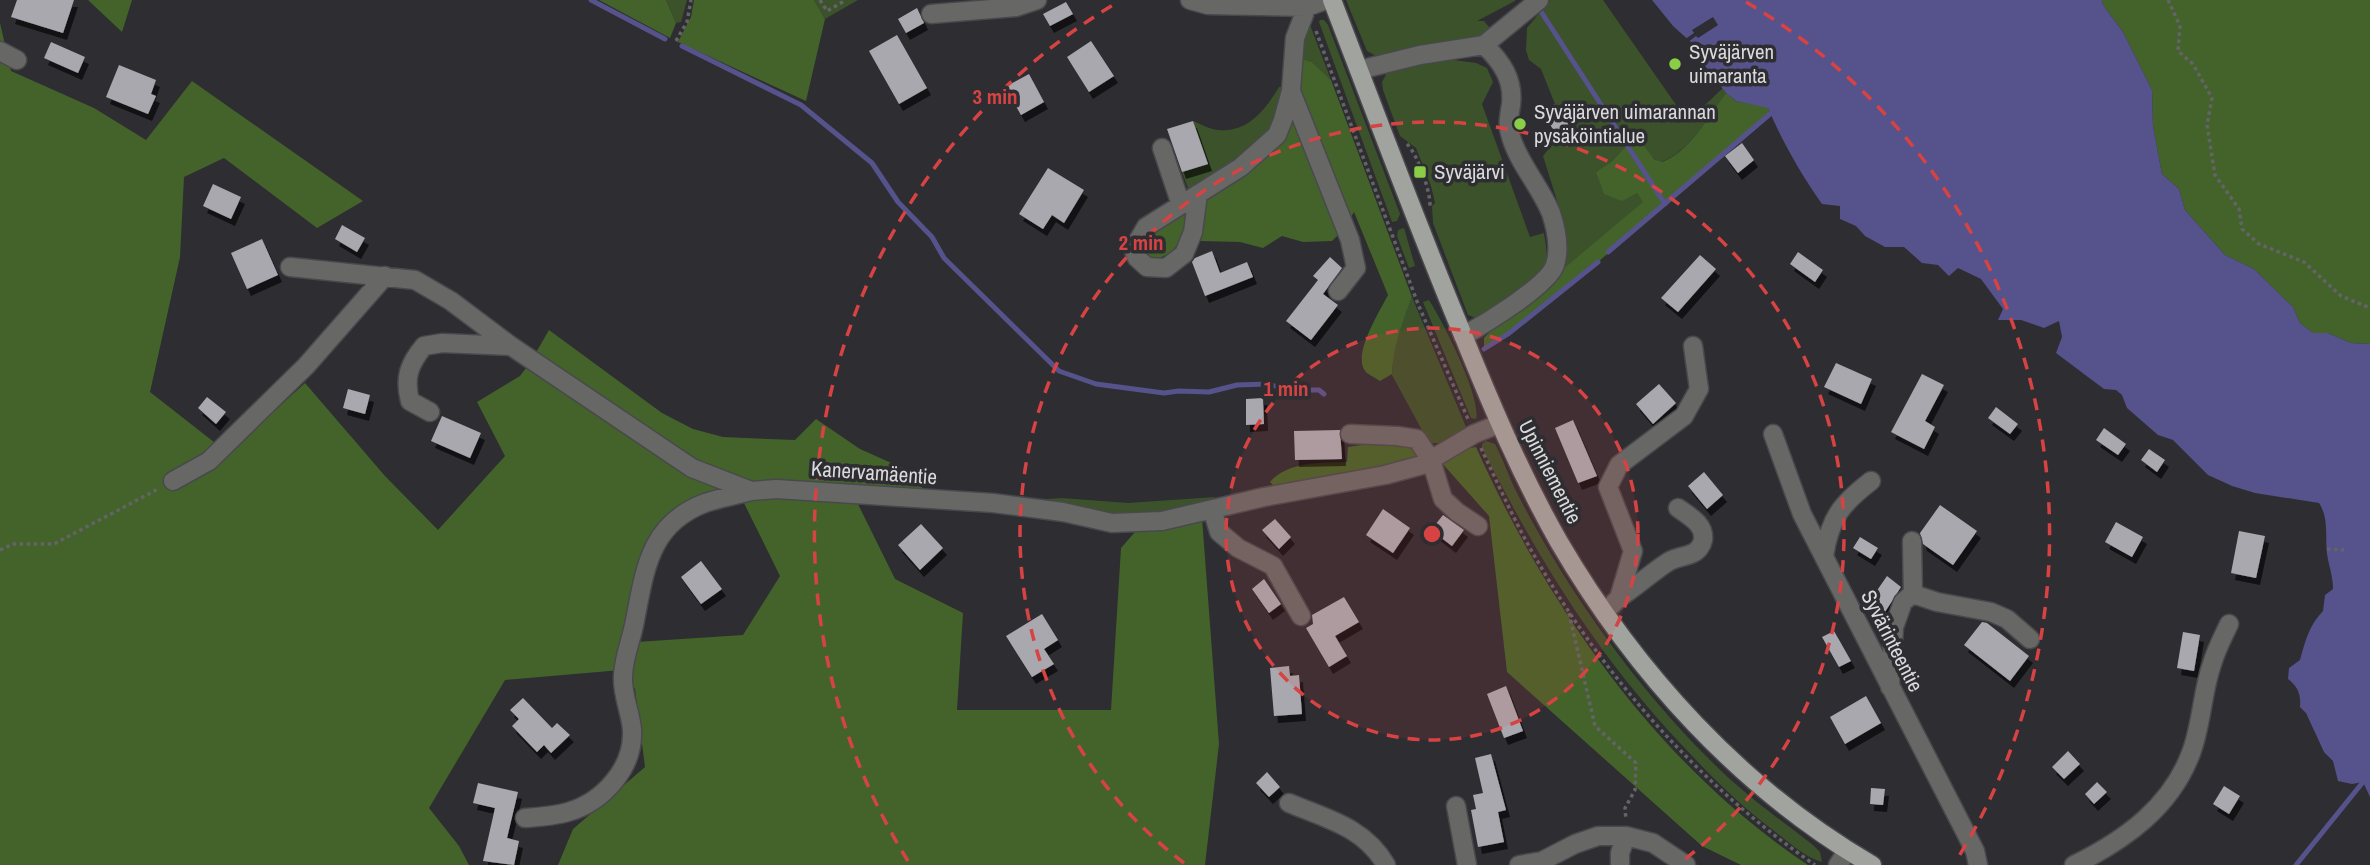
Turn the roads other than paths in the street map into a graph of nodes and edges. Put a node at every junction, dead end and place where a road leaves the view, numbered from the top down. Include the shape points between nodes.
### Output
1 (1037, 0) edge
2 (1190, 0) edge
3 (1326, 0) edge
4 (1332, 0) edge
5 (1539, 0) edge
6 (1307, 7) junction
7 (931, 14) dead end
8 (1484, 45) junction
9 (0, 51) edge
10 (17, 60) dead end
11 (1359, 70) junction
12 (1291, 91) junction
13 (1162, 148) dead end
14 (1198, 194) junction
15 (1181, 205) junction
16 (290, 267) dead end
17 (385, 276) junction
18 (1338, 291) dead end
19 (1463, 336) junction
20 (511, 346) junction
21 (1693, 346) dead end
22 (430, 412) dead end
23 (1499, 424) junction
24 (1350, 434) dead end
25 (1773, 434) dead end
26 (1431, 460) junction
27 (173, 481) road end
28 (1871, 481) dead end
29 (751, 491) junction
30 (1678, 508) dead end
31 (1212, 509) junction
32 (1478, 526) dead end
33 (1912, 541) dead end
34 (1824, 556) junction
35 (1913, 595) junction
36 (1619, 598) junction
37 (1605, 612) junction
38 (1301, 617) dead end
39 (2228, 624) dead end
40 (2030, 639) dead end
41 (1890, 687) junction
42 (1289, 803) dead end
43 (1456, 806) dead end
44 (525, 818) dead end
45 (1626, 836) junction
46 (1843, 858) edge
47 (1386, 865) edge
48 (1466, 865) edge
49 (1519, 865) edge
50 (1620, 865) edge
51 (1686, 865) edge
52 (1872, 865) edge
53 (1978, 865) edge
54 (2074, 865) edge

1 - 7 street
2 - 6 street via 1208,5
3 - 6 street
4 - 11 main road, Upinniementie
5 - 8 street
6 - 12 street via 1295,38
8 - 11 street
8 - 19 street via 1507,74 1512,96 1511,138 1551,213 1557,240 1555,267 1525,296
9 - 10 street
11 - 19 main road, Upinniementie
12 - 14 street via 1277,135 1241,167
12 - 18 street via 1350,240 1356,268
13 - 15 street
14 - 15 street
14 - 15 street via 1184,254 1166,268 1147,267 1137,258 1136,244 1146,227
16 - 17 street, Kanervamäentie
17 - 20 street, Kanervamäentie via 415,280
17 - 27 street via 306,366 209,461
19 - 23 main road, Upinniementie
20 - 22 street via 424,346 408,370 406,387 410,401
20 - 29 street, Kanervamäentie via 692,468
21 - 36 street via 1699,389 1684,416 1619,465 1608,486 1633,551
23 - 26 street, Kanervamäentie
23 - 37 main road, Upinniementie via 1559,542
24 - 26 street via 1416,439
25 - 34 street, Syvärinteentie via 1802,514
26 - 31 street, Kanervamäentie via 1385,475
26 - 32 street via 1443,499
28 - 34 street via 1837,514
29 - 31 street, Kanervamäentie via 993,503 1112,523 1162,521
29 - 44 street via 684,513 656,542 646,563 623,679 632,747 619,775 587,804 568,812
30 - 36 street via 1701,527 1701,546 1695,553 1671,560
31 - 38 street via 1219,532 1273,566
33 - 35 street
34 - 41 street, Syvärinteentie
35 - 40 street via 1991,612
35 - 41 street via 1903,602 1894,627
36 - 37 street
37 - 46 main road, Upinniementie via 1677,705
39 - 54 street via 2212,664 2192,752 2175,786 2158,809 2125,835
41 - 53 street, Syvärinteentie via 1975,851
42 - 47 street via 1357,833
43 - 48 street
45 - 49 street via 1598,836 1542,861
45 - 50 street
45 - 51 street via 1653,843
46 - 52 main road, Upinniementie

